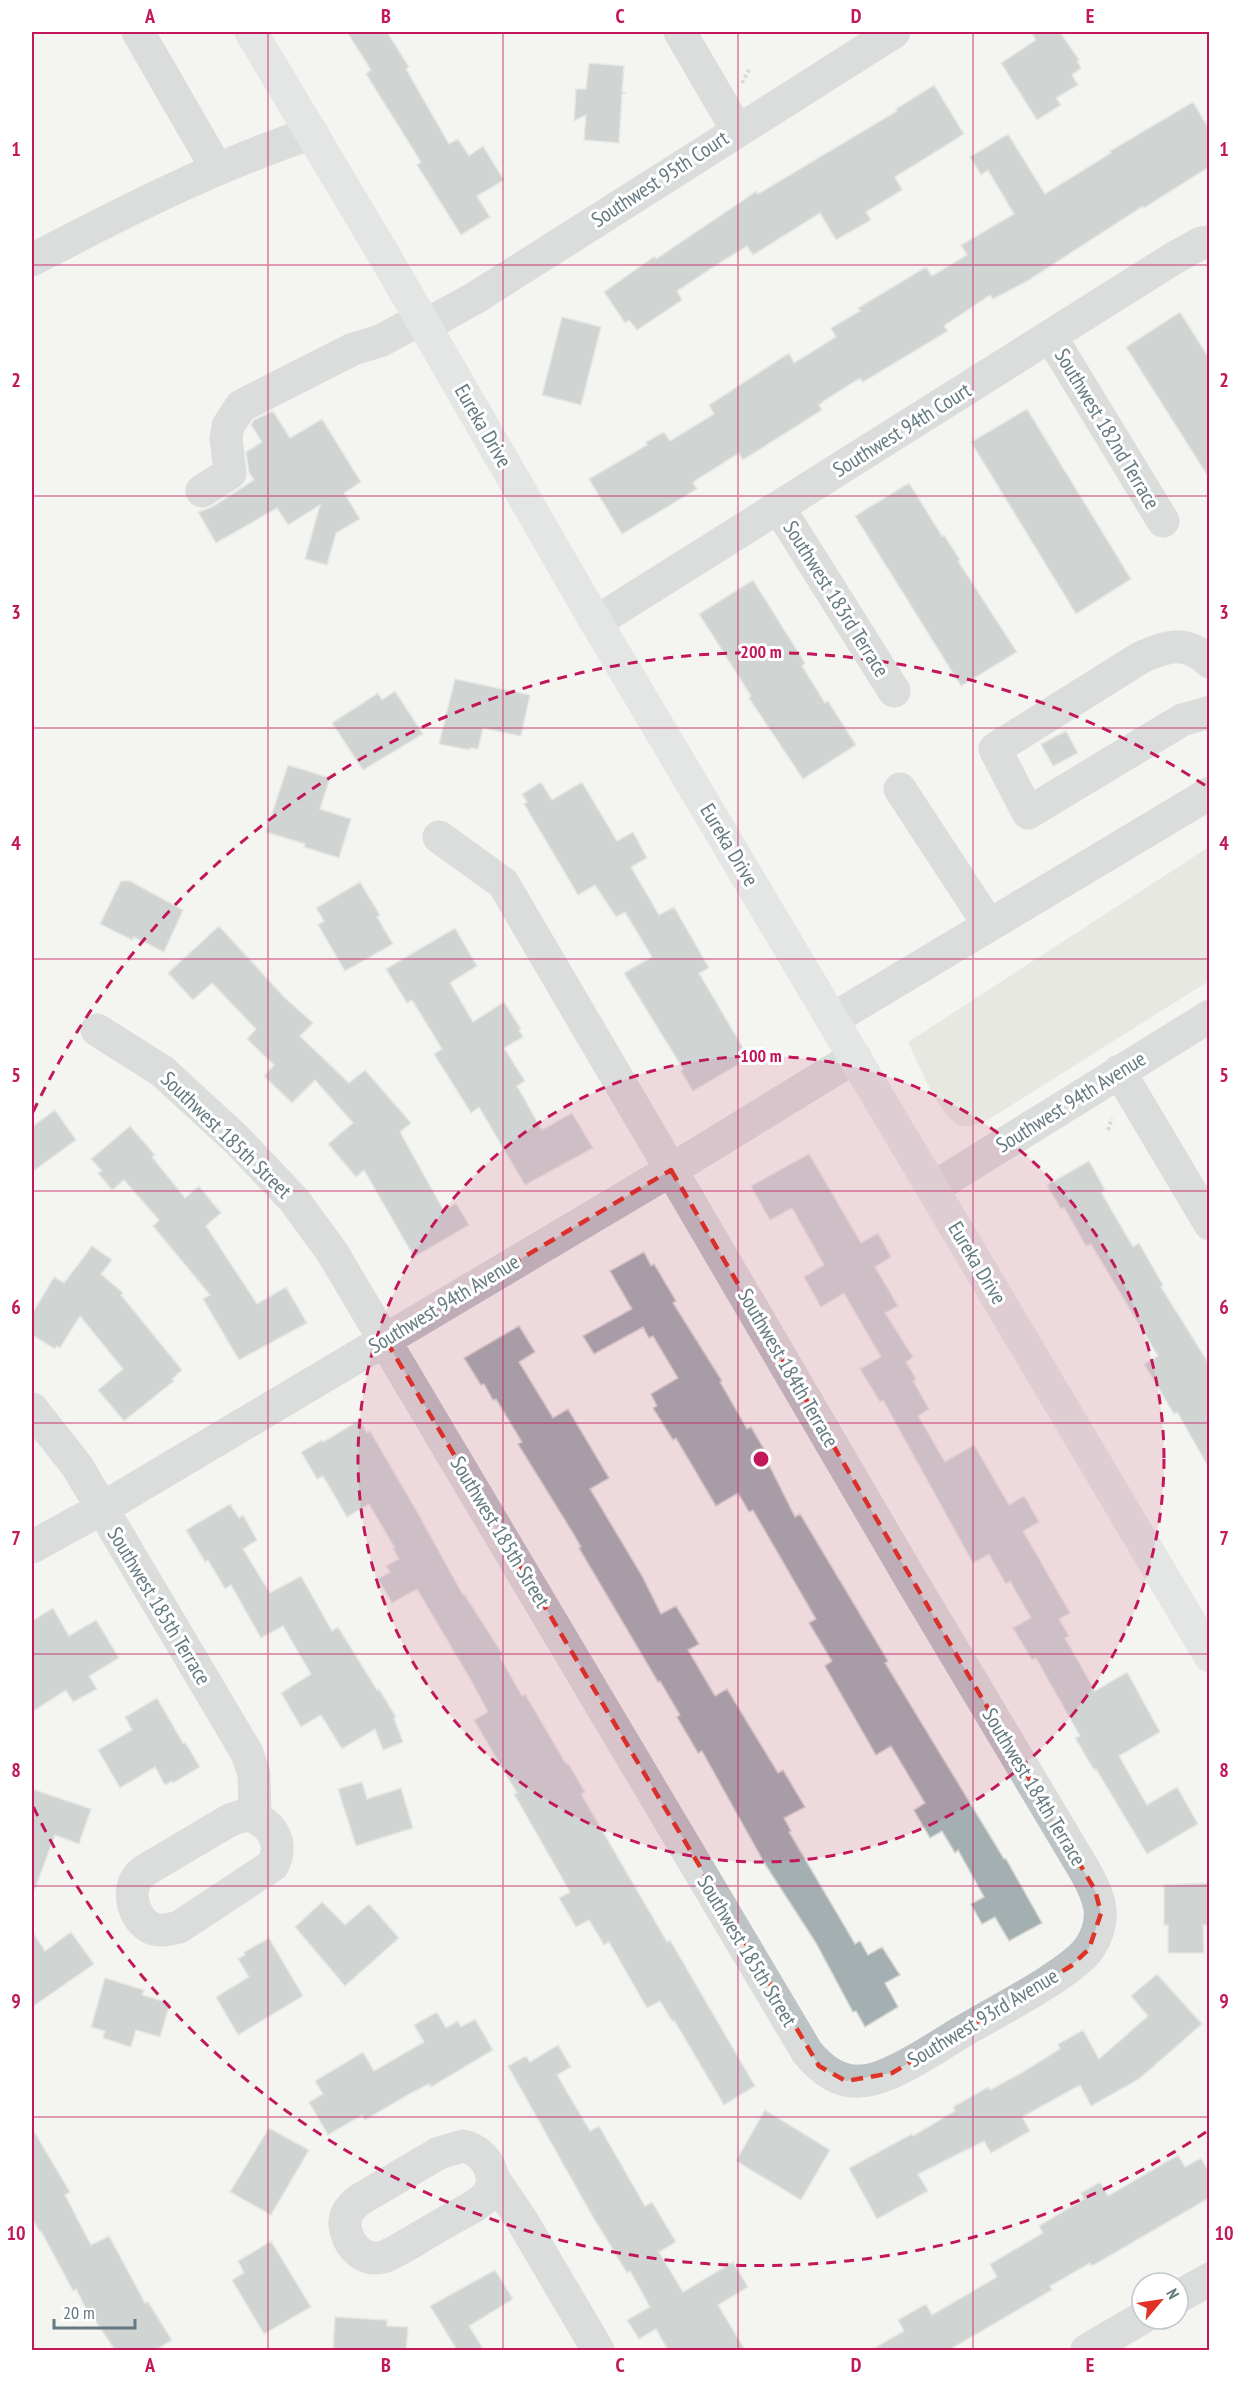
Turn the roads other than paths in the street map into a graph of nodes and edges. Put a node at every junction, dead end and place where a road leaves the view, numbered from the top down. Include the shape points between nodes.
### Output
1 (138, 32) edge
2 (251, 32) edge
3 (680, 32) edge
4 (894, 32) edge
5 (737, 130) junction
6 (312, 133) junction
7 (217, 169) junction
8 (1209, 242) edge
9 (32, 260) edge
10 (423, 322) junction
11 (1051, 337) junction
12 (202, 491) dead end
13 (779, 508) junction
14 (1163, 521) dead end
15 (596, 622) junction
16 (1209, 662) edge
17 (894, 691) dead end
18 (1209, 712) edge
19 (900, 789) dead end
20 (1209, 793) edge
21 (439, 837) dead end
22 (989, 925) junction
23 (1209, 1016) edge
24 (833, 1019) junction
25 (97, 1030) dead end
26 (855, 1057) junction
27 (1119, 1071) junction
28 (671, 1170) junction
29 (933, 1188) junction
30 (1209, 1224) edge
31 (385, 1339) junction
32 (32, 1409) edge
33 (100, 1509) junction
34 (32, 1547) edge
35 (1209, 1656) edge
36 (255, 1816) dead end
37 (1099, 1924) joint
38 (846, 2081) joint
39 (493, 2178) dead end
40 (1209, 2278) edge
41 (1190, 2290) edge
42 (1130, 2325) edge
43 (598, 2350) edge
44 (1087, 2350) edge

1 - 7 street
2 - 6 main road, Eureka Drive
3 - 5 street
4 - 5 street, Southwest 95th Court
5 - 10 street, Southwest 95th Court via 475,298
6 - 7 street
6 - 10 main road, Eureka Drive
7 - 9 street
8 - 11 street, Southwest 94th Court via 1174,258
10 - 12 street, Southwest 95th Court via 353,349 241,406 228,426 226,438 230,473
10 - 15 main road, Eureka Drive
11 - 13 street, Southwest 94th Court
11 - 14 street, Southwest 182nd Terrace
13 - 15 street, Southwest 94th Court
13 - 17 street, Southwest 183rd Terrace
15 - 24 main road, Eureka Drive
16 - 18 street via 1196,650 1160,649 995,749 1028,813 1182,720
19 - 22 street
20 - 22 street
21 - 28 street, Southwest 184th Terrace via 502,883
22 - 24 street
23 - 27 street, Southwest 94th Avenue
24 - 26 main road, Eureka Drive
25 - 31 street, Southwest 185th Street via 162,1071 270,1173 332,1252
26 - 28 street, Southwest 94th Avenue
26 - 29 main road, Eureka Drive
27 - 29 street, Southwest 94th Avenue
27 - 30 street
28 - 31 street, Southwest 94th Avenue
28 - 37 street, Southwest 184th Terrace via 1085,1871 1100,1902
29 - 35 main road, Eureka Drive
31 - 33 street, Southwest 94th Avenue
31 - 38 street, Southwest 185th Street via 807,2052 819,2066
32 - 33 street, Southwest 185th Terrace via 77,1466
33 - 34 street, Southwest 94th Avenue
33 - 36 street, Southwest 185th Terrace via 247,1753 254,1774
37 - 38 street, Southwest 93rd Avenue via 1089,1949 1071,1966 892,2073
39 - 43 street
40 - 41 street
42 - 44 street

